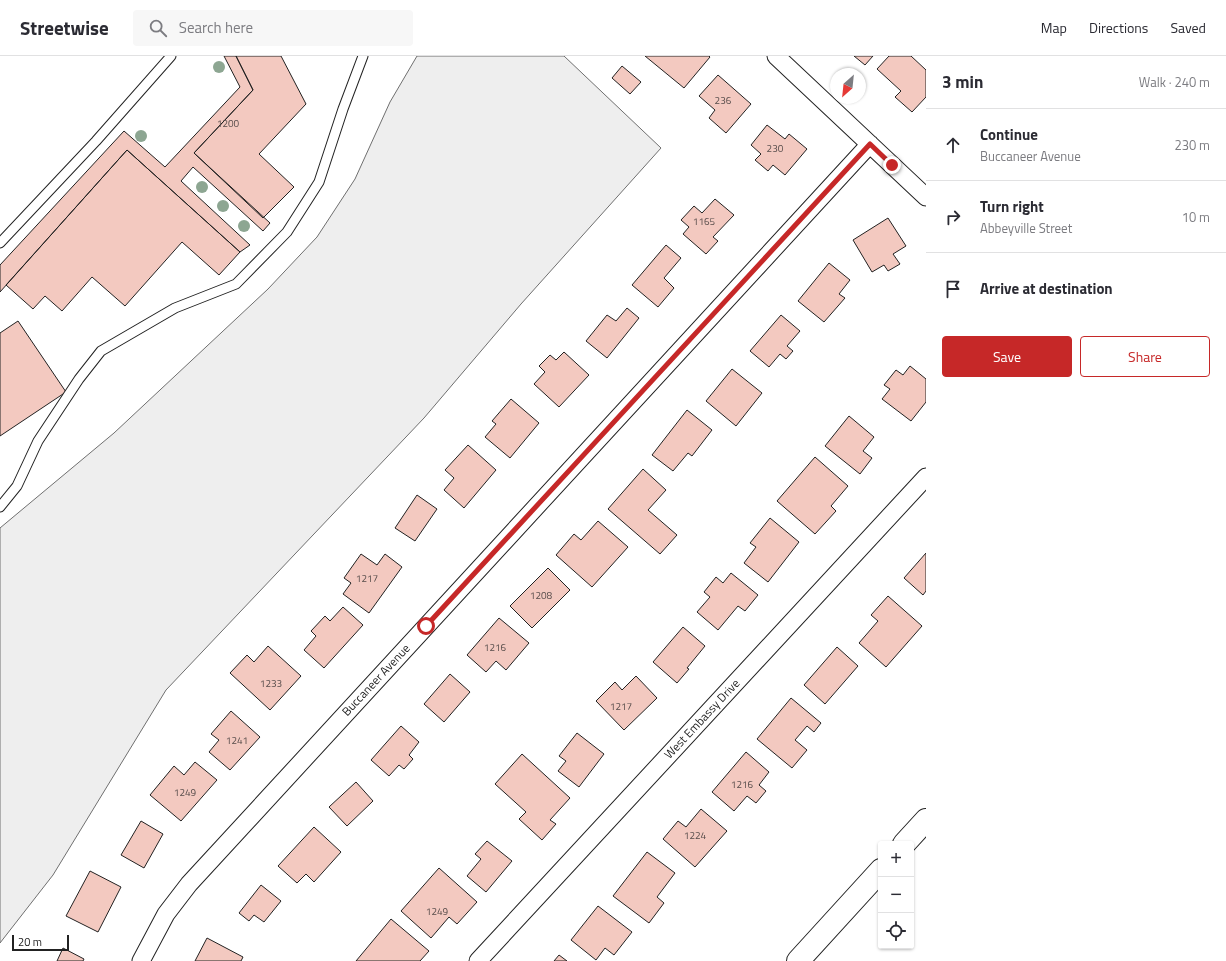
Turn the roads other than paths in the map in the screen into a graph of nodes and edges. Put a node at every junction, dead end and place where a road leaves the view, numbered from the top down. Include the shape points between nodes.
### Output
1 (171, 56) edge
2 (363, 56) edge
3 (776, 56) edge
4 (870, 144) junction
5 (926, 196) edge
6 (0, 243) edge
7 (926, 477) edge
8 (0, 508) edge
9 (926, 820) edge
10 (907, 841) edge
11 (878, 873) edge
12 (141, 961) edge
13 (478, 961) edge
14 (798, 961) edge

1 - 6 lane via 96,141
2 - 8 lane via 342,109 319,182 287,232 236,284 175,308 101,351 42,435 17,486
3 - 4 street
4 - 5 street
4 - 12 street, Buccaneer Avenue via 188,884 166,914
7 - 13 street, West Embassy Drive
9 - 10 highway
11 - 14 highway

